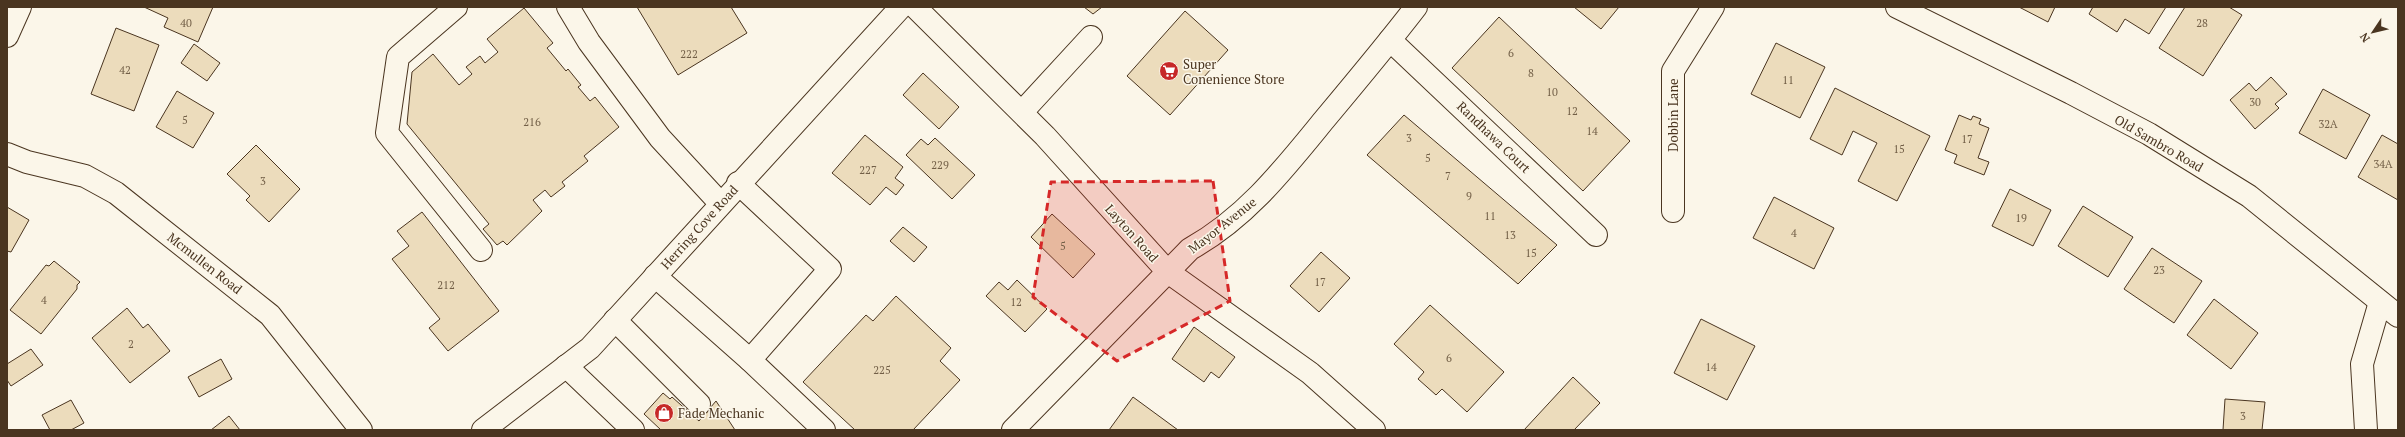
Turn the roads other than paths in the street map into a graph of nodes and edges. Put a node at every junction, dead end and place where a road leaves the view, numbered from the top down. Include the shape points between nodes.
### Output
1 (20, 7) edge
2 (456, 7) edge
3 (568, 7) edge
4 (901, 7) edge
5 (915, 7) edge
6 (1416, 7) edge
7 (1712, 7) edge
8 (1897, 7) edge
9 (7, 36) edge
10 (1091, 37) dead end
11 (1390, 40) junction
12 (1022, 112) junction
13 (7, 154) edge
14 (738, 183) junction
15 (720, 203) junction
16 (1672, 211) dead end
17 (1596, 235) dead end
18 (481, 250) dead end
19 (1168, 272) junction
20 (655, 276) junction
21 (2380, 302) junction
22 (2398, 316) edge
23 (615, 320) junction
24 (750, 360) junction
25 (566, 366) junction
26 (699, 404) dead end
27 (361, 430) edge
28 (483, 430) edge
29 (634, 430) edge
30 (824, 430) edge
31 (1013, 430) edge
32 (1374, 430) edge
33 (2366, 430) edge

1 - 9 street
2 - 18 street via 398,57 387,133
3 - 15 street via 589,42 660,138
4 - 14 street, Herring Cove Road
5 - 12 street, Layton Road
6 - 11 street, Mayor Avenue
7 - 16 street, Dobbin Lane via 1673,71
8 - 21 street, Old Sambro Road via 2149,134 2249,196
10 - 12 street
11 - 17 street, Randhawa Court
11 - 19 street, Mayor Avenue via 1265,191 1211,237 1190,249
12 - 19 street, Layton Road
13 - 27 street, Mcmullen Road via 27,162 85,176 116,193 270,315
14 - 15 street, Herring Cove Road
14 - 24 street via 830,269
15 - 20 street, Herring Cove Road
19 - 31 street, Mayor Avenue
19 - 32 street, Layton Road via 1310,373
20 - 23 street, Herring Cove Road
20 - 24 street
21 - 22 street, Old Sambro Road
21 - 33 street via 2362,364
23 - 25 street, Herring Cove Road via 590,348
23 - 26 street
24 - 30 street
25 - 28 street, Herring Cove Road
25 - 29 street

